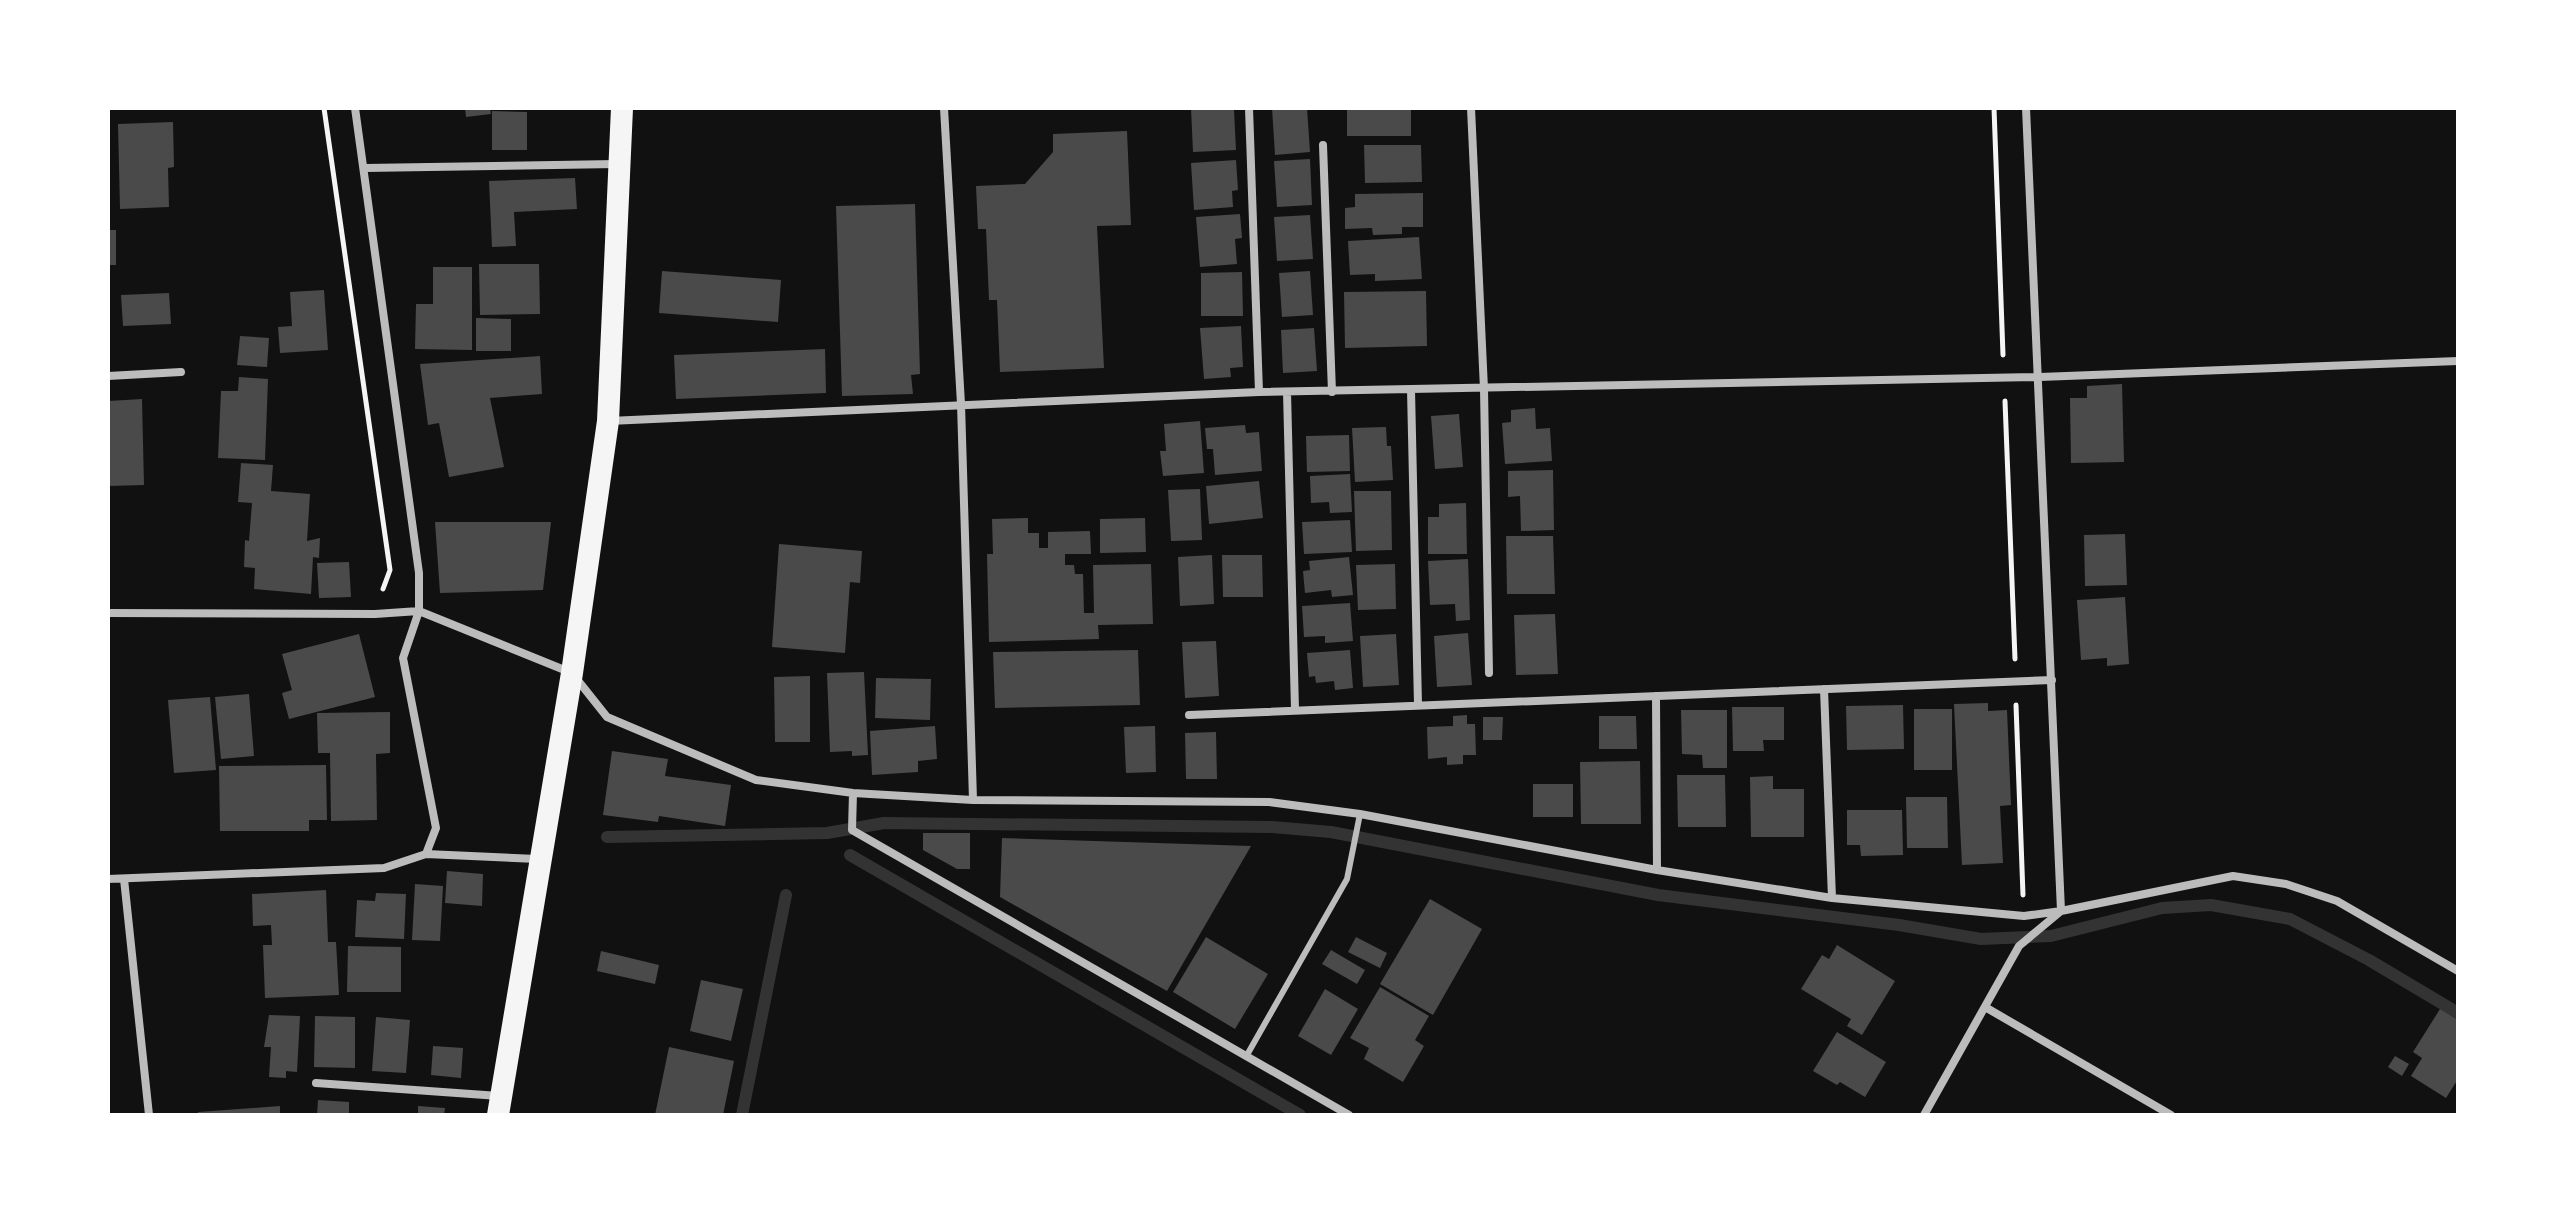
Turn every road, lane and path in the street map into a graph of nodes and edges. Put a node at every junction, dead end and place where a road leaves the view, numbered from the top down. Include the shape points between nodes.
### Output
1 (324, 108) edge
2 (355, 108) edge
3 (622, 108) edge
4 (944, 108) edge
5 (1249, 108) edge
6 (1471, 108) edge
7 (1994, 108) edge
8 (2026, 108) edge
9 (1323, 145) dead end
10 (621, 164) junction
11 (365, 168) junction
12 (2458, 361) edge
13 (181, 372) dead end
14 (108, 376) edge
15 (2004, 377) junction
16 (2040, 377) junction
17 (1484, 389) junction
18 (1411, 390) junction
19 (1259, 392) junction
20 (1287, 392) junction
21 (1332, 392) junction
22 (961, 404) junction
23 (608, 421) junction
24 (419, 611) junction
25 (108, 613) edge
26 (375, 614) junction
27 (572, 673) junction
28 (1489, 673) dead end
29 (2052, 680) junction
30 (2015, 681) junction
31 (1824, 689) junction
32 (1656, 696) junction
33 (1418, 705) junction
34 (1295, 710) junction
35 (1189, 715) dead end
36 (853, 793) junction
37 (973, 800) junction
38 (1360, 814) junction
39 (426, 854) junction
40 (541, 859) junction
41 (1657, 870) junction
42 (108, 879) edge
43 (124, 879) junction
44 (1832, 898) junction
45 (2061, 911) junction
46 (2024, 916) junction
47 (2458, 971) edge
48 (1985, 1007) junction
49 (1247, 1055) junction
50 (316, 1083) dead end
51 (499, 1105) edge
52 (149, 1115) edge
53 (1349, 1115) edge
54 (1924, 1115) edge
55 (2171, 1115) edge

1 - 26 path via 390,570
2 - 11 street
3 - 10 highway
4 - 22 street
5 - 19 street
6 - 17 street
7 - 15 path
8 - 16 street
9 - 21 street
10 - 11 street
10 - 23 highway
11 - 24 street via 419,573
12 - 16 street
13 - 14 street
15 - 16 street
15 - 17 street
15 - 30 path
16 - 29 street
17 - 18 street
17 - 28 street
18 - 21 street
18 - 33 street
19 - 20 street
19 - 22 street
20 - 21 street
20 - 34 street
22 - 23 street
22 - 37 street
23 - 27 highway
24 - 26 street
24 - 27 street
24 - 39 street via 403,658 436,828
25 - 26 street
27 - 36 street via 607,717 756,780
27 - 40 highway
29 - 30 street
29 - 45 street
30 - 31 street
30 - 46 path
31 - 32 street
31 - 44 street
32 - 33 street
32 - 41 street
33 - 34 street
34 - 35 street
36 - 37 street
36 - 49 street via 852,830
37 - 38 street via 1269,802
38 - 41 street
38 - 49 lane via 1347,879
39 - 40 street
39 - 43 street via 384,868
40 - 51 highway
41 - 44 street
42 - 43 street
43 - 52 street
44 - 46 street
45 - 46 street
45 - 47 street via 2233,876 2286,884 2337,901
45 - 48 street via 2019,946
48 - 54 street
48 - 55 street
49 - 53 street
50 - 51 street

